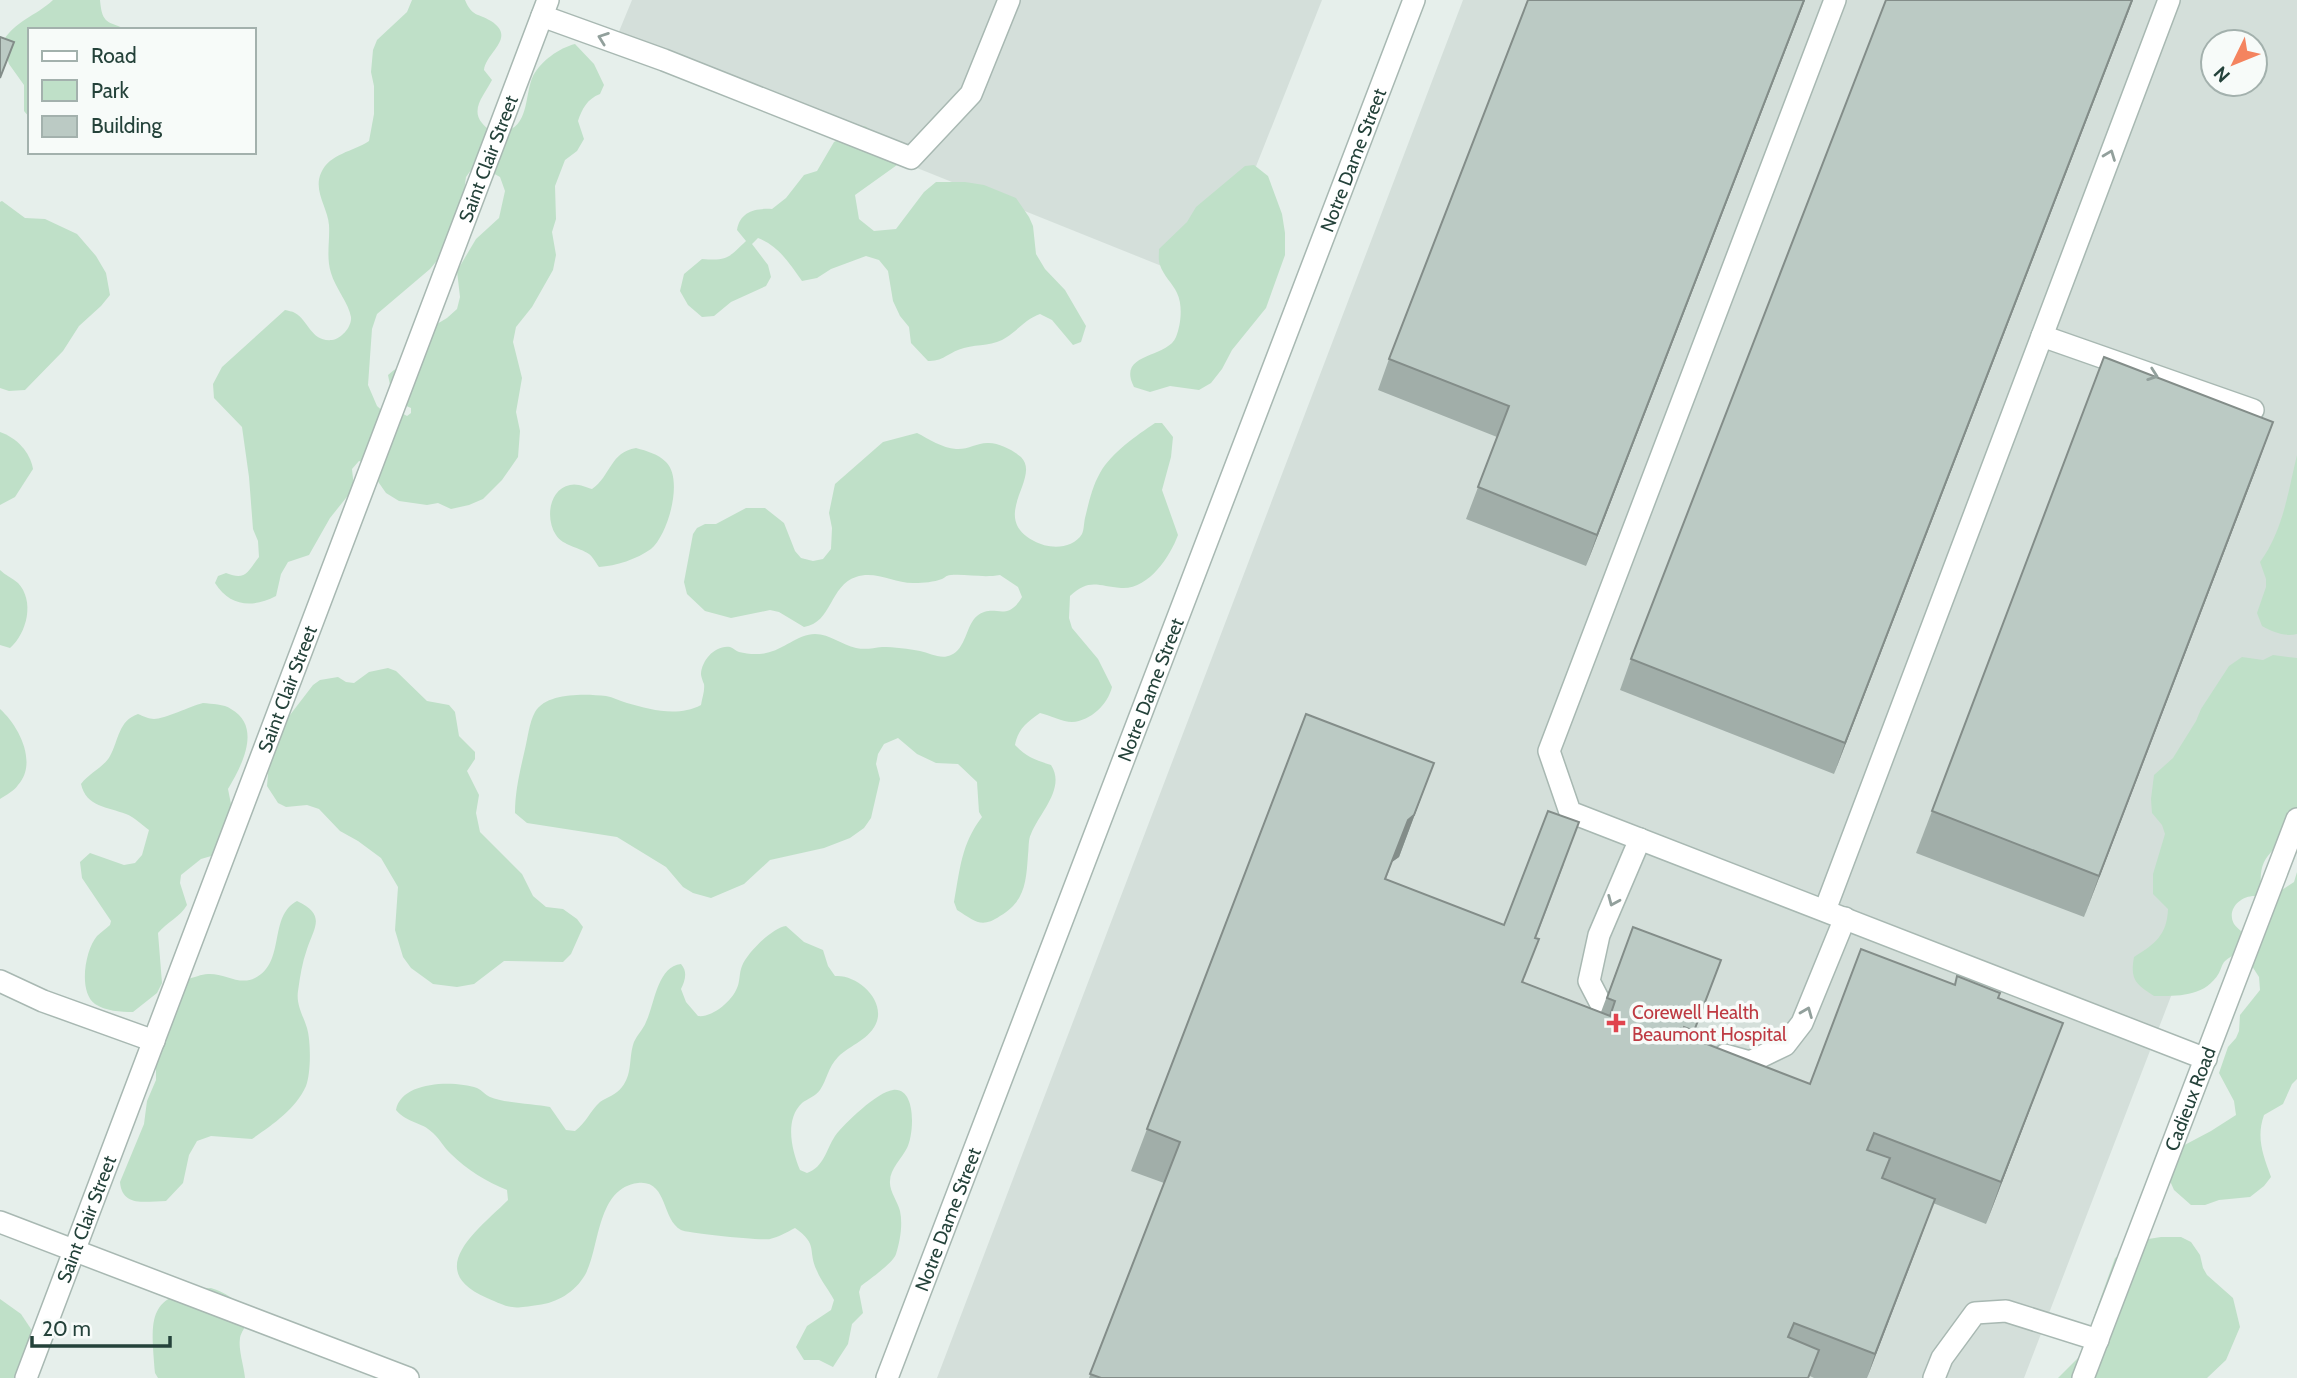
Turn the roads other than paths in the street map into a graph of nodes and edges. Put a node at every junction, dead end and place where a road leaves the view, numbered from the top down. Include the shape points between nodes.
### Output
1 (1009, 0) edge
2 (1413, 0) edge
3 (1835, 0) edge
4 (2169, 0) edge
5 (545, 8) edge
6 (2042, 336) junction
7 (2253, 410) dead end
8 (2297, 819) edge
9 (1640, 839) junction
10 (1825, 910) junction
11 (1845, 918) junction
12 (0, 981) edge
13 (1603, 1008) dead end
14 (154, 1041) junction
15 (1702, 1048) edge
16 (2206, 1059) junction
17 (0, 1222) edge
18 (75, 1251) junction
19 (2098, 1339) junction
20 (26, 1378) edge
21 (408, 1378) edge
22 (887, 1378) edge
23 (1934, 1378) edge
24 (2083, 1378) edge

1 -> 5 street via 971,94 911,158
2 - 22 street, Notre Dame Street
3 - 9 street via 1549,751 1570,812
6 -> 4 street
5 - 14 street, Saint Clair Street
6 -> 7 street
6 - 10 street
8 - 16 street, Cadieux Road
9 - 10 street
9 -> 13 street via 1599,935 1590,981
10 - 11 street
15 -> 11 street via 1750,1062 1785,1045 1802,1023
11 - 16 street
12 - 14 street
14 - 18 street, Saint Clair Street
16 - 19 street, Cadieux Road
17 - 18 street
18 - 20 street, Saint Clair Street
18 - 21 street
19 - 23 street via 2006,1311 1975,1313 1942,1358
19 - 24 street, Cadieux Road

